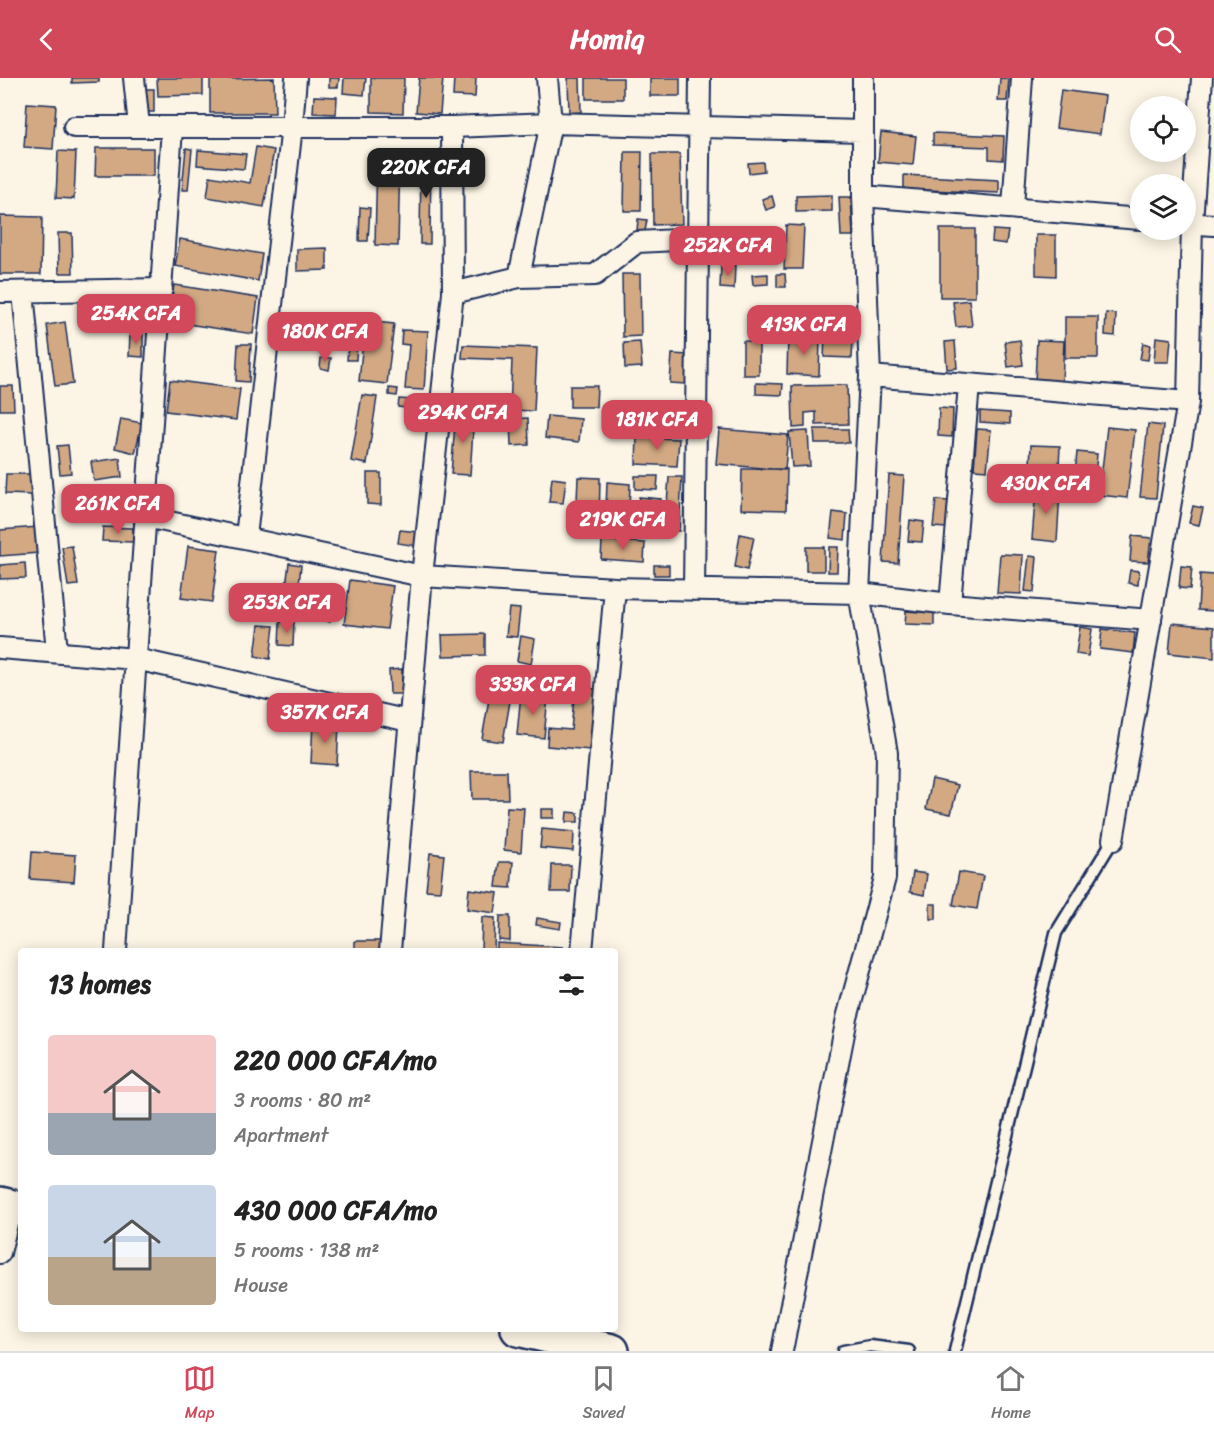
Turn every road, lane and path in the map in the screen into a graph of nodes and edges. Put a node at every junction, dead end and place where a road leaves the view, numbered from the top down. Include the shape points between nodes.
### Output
1 (134, 78) edge
2 (296, 78) edge
3 (548, 78) edge
4 (700, 78) edge
5 (863, 78) edge
6 (1022, 78) edge
7 (1202, 78) edge
8 (551, 123) junction
9 (139, 126) junction
10 (292, 126) junction
11 (74, 127) dead end
12 (172, 128) junction
13 (452, 128) junction
14 (699, 128) junction
15 (862, 131) junction
16 (1193, 174) edge
17 (863, 196) junction
18 (1013, 207) junction
19 (1130, 218) edge
20 (1196, 224) edge
21 (1214, 225) edge
22 (697, 239) junction
23 (1189, 240) edge
24 (519, 277) junction
25 (162, 289) junction
26 (0, 292) edge
27 (23, 292) junction
28 (453, 292) junction
29 (870, 376) junction
30 (969, 385) junction
31 (1188, 402) junction
32 (146, 517) junction
33 (246, 537) junction
34 (422, 576) junction
35 (615, 588) junction
36 (694, 590) junction
37 (859, 593) junction
38 (950, 604) junction
39 (1151, 620) junction
40 (0, 648) edge
41 (57, 651) junction
42 (136, 659) junction
43 (409, 721) junction
44 (1113, 840) joint
45 (116, 948) edge
46 (390, 948) edge
47 (582, 948) edge
48 (11, 1207) edge
49 (0, 1253) edge
50 (539, 1332) edge
51 (602, 1350) edge
52 (783, 1351) edge
53 (843, 1351) edge
54 (909, 1351) edge
55 (955, 1351) edge

1 - 9 street
2 - 10 street
3 - 8 street
4 - 14 street
5 - 15 street
6 - 18 street
7 - 16 street
8 - 13 street
8 - 14 street
8 - 24 street
9 - 11 street
9 - 12 street
10 - 12 street
10 - 13 street
10 - 33 street
12 - 25 street
13 - 28 street
14 - 15 street
14 - 22 street
15 - 17 street
17 - 18 street
17 - 29 street
18 - 19 street
20 - 21 street
22 - 24 street via 637,243 595,275
22 - 36 street
23 - 31 street
24 - 28 street
25 - 27 street
25 - 32 street
26 - 27 street
27 - 41 street
28 - 34 street
29 - 30 street
29 - 37 street
30 - 31 street
30 - 38 street
31 - 39 street
32 - 33 street
32 - 42 street
33 - 34 street
34 - 35 street
34 - 43 street
35 - 36 street
35 - 47 street
36 - 37 street
37 - 38 street
37 - 52 street via 887,753 885,878 847,1018
38 - 39 street
39 - 44 street
40 - 41 street
41 - 42 street
42 - 43 street
42 - 45 street
43 - 46 street
44 - 55 lane via 1056,933
48 - 49 street
50 - 51 highway
53 - 54 lane via 870,1346

